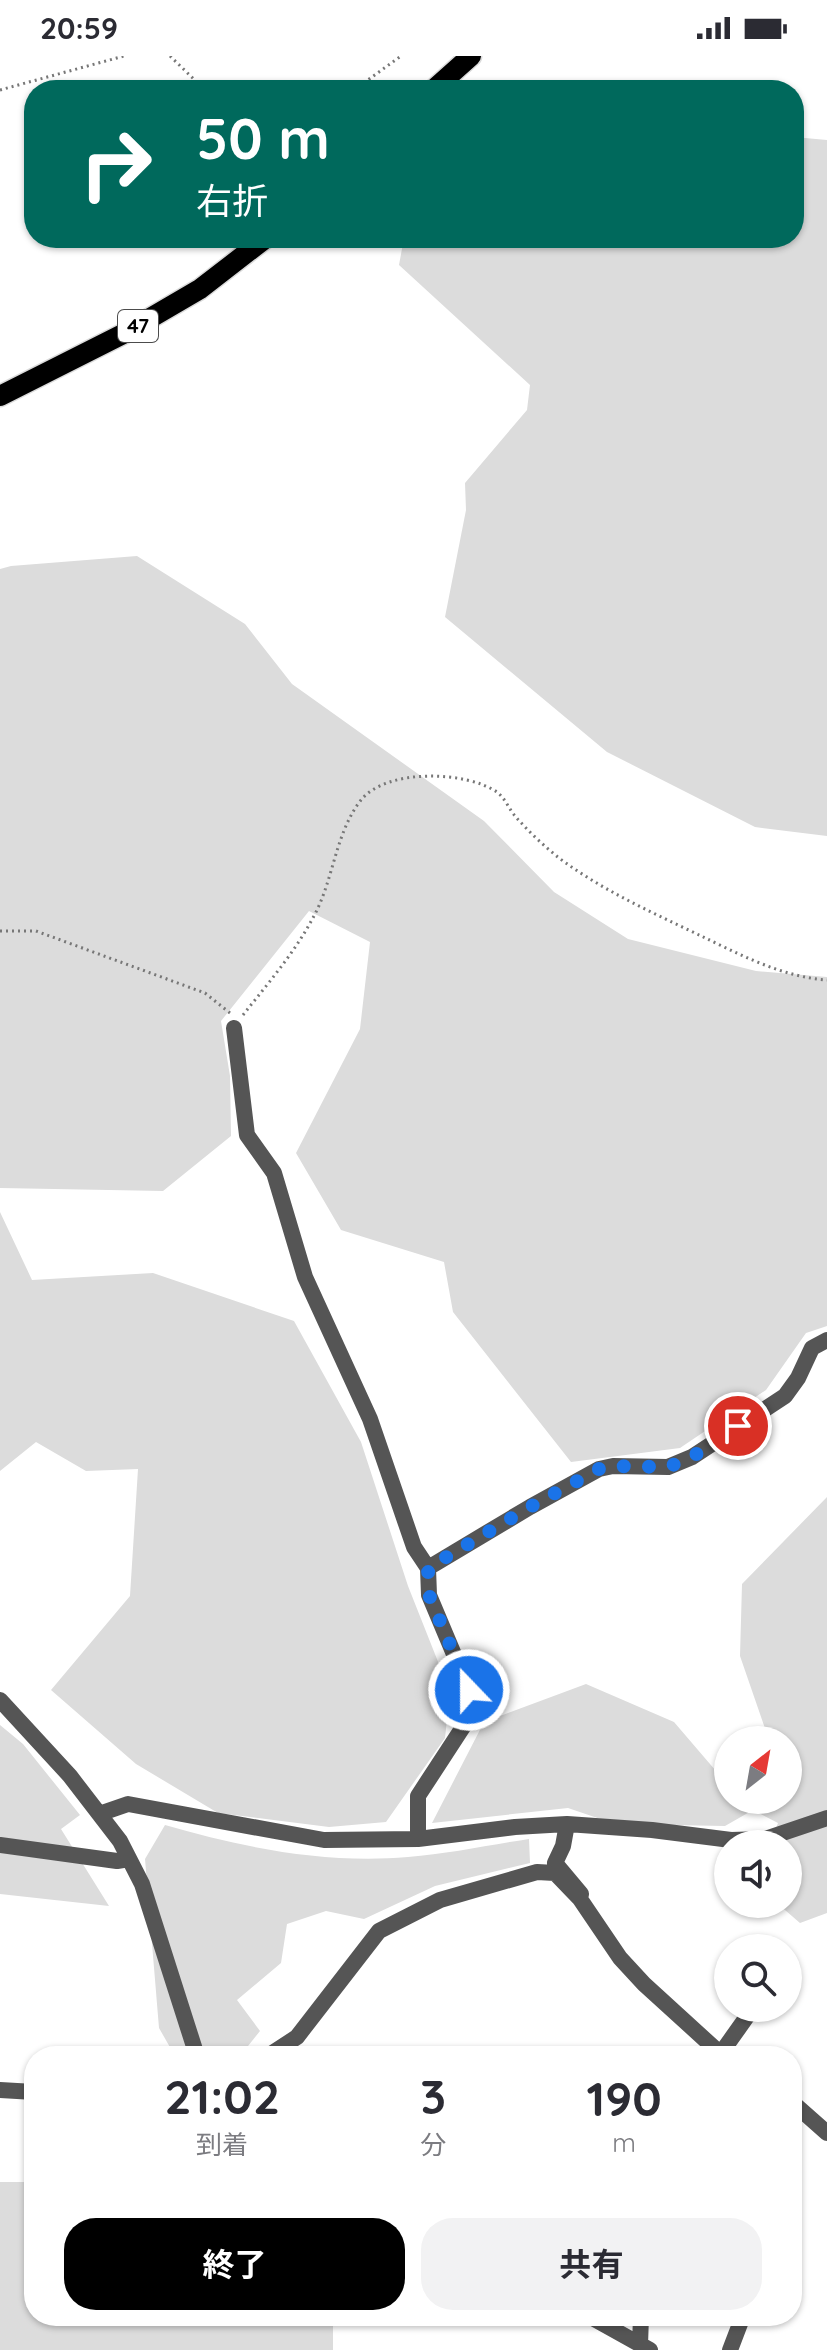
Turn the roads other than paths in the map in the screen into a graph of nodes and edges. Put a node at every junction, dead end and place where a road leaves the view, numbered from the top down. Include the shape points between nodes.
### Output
1 (471, 56) edge
2 (444, 80) edge
3 (253, 248) edge
4 (0, 396) edge
5 (234, 1028) road end
6 (827, 1340) edge
7 (428, 1568) junction
8 (0, 1700) edge
9 (99, 1814) junction
10 (827, 1818) edge
11 (567, 1824) junction
12 (418, 1839) junction
13 (0, 1845) edge
14 (129, 1859) junction
15 (580, 1899) junction
16 (743, 2022) edge
17 (194, 2046) edge
18 (283, 2046) edge
19 (711, 2046) edge
20 (727, 2046) edge
21 (0, 2090) edge
22 (24, 2091) edge
23 (802, 2111) edge
24 (827, 2133) edge
25 (607, 2326) edge
26 (642, 2326) edge
27 (739, 2326) edge
28 (645, 2347) edge
29 (730, 2350) edge

1 - 2 main road
3 - 4 main road, 47 via 200,289
5 - 7 street via 247,1135 274,1173 305,1277 370,1419 414,1547
6 - 7 street via 812,1348 785,1396 692,1457 668,1467 599,1469
7 - 12 street via 429,1595 469,1690 465,1724 418,1796
8 - 9 street
9 - 12 street via 128,1804 324,1840
9 - 14 street
10 - 11 street via 765,1839 731,1840
11 - 12 street
11 - 15 street via 555,1863
13 - 14 street
14 - 17 street via 142,1884
15 - 18 street via 555,1873 537,1872 440,1900 379,1931 297,2037
15 - 19 street via 620,1958
16 - 20 street
21 - 22 street
23 - 24 street
25 - 28 street
26 - 28 street
27 - 29 street

